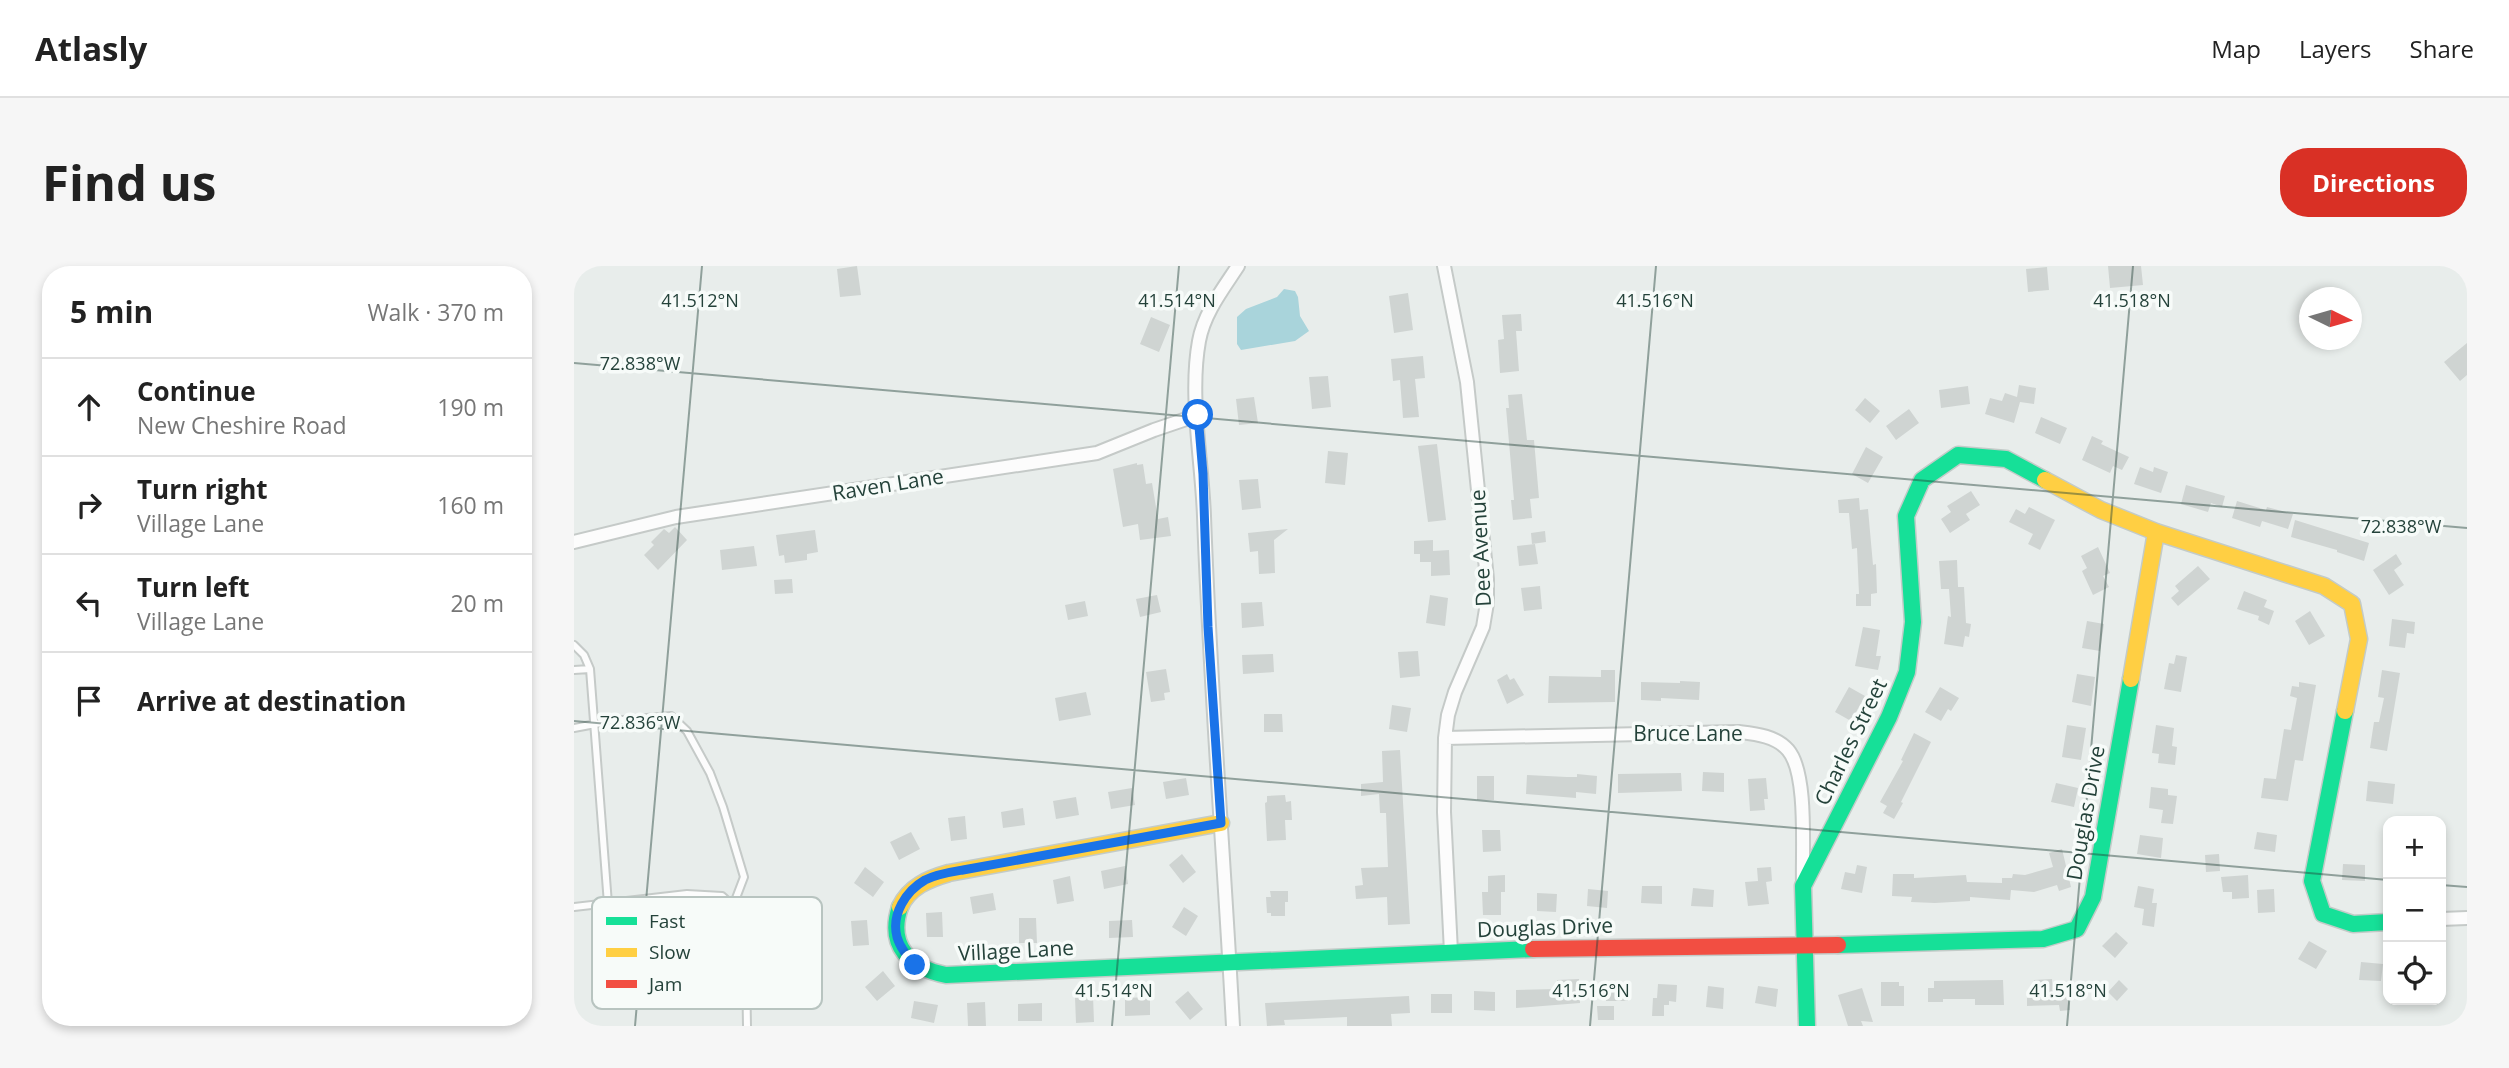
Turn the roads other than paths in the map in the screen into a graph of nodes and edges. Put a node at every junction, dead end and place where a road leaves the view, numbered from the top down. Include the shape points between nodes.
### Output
1 (1238, 266) edge
2 (1444, 266) edge
3 (1198, 415) junction
4 (2156, 532) junction
5 (574, 542) edge
6 (574, 645) edge
7 (590, 669) junction
8 (574, 670) edge
9 (595, 725) junction
10 (574, 728) edge
11 (1445, 738) junction
12 (1221, 823) junction
13 (1803, 886) junction
14 (607, 897) edge
15 (663, 897) edge
16 (723, 897) edge
17 (736, 897) edge
18 (592, 905) edge
19 (574, 906) edge
20 (2467, 918) edge
21 (2446, 919) edge
22 (2383, 922) edge
23 (1804, 946) junction
24 (1451, 952) junction
25 (1230, 962) junction
26 (1233, 1026) edge
27 (1807, 1026) edge

1 - 3 street via 1205,319 1199,339
2 - 11 street, Dee Avenue via 1467,382 1487,579 1483,627 1455,692
3 - 5 street, Raven Lane via 1097,453 688,515
3 - 12 street
4 - 13 street, Charles Street via 2101,510 2006,460 1958,455 1922,480 1906,516 1913,622 1907,672
4 - 22 street via 2324,586 2352,604 2359,639 2312,881 2323,914 2353,924
4 - 23 street, Douglas Drive via 2093,897 2077,929 2043,939
6 - 7 lane
7 - 8 lane
7 - 9 lane
9 - 10 lane
9 - 14 lane
9 - 17 lane via 671,716 687,731 710,773 744,877
11 - 13 street, Bruce Lane via 1739,732 1775,740 1795,760 1800,779
11 - 24 street, Dee Avenue
12 - 25 street
12 - 25 street, Village Lane via 925,880 900,906 897,937 915,965 946,975
13 - 23 street, Charles Street
15 - 16 lane
18 - 19 lane
20 - 21 street
23 - 24 street, Douglas Drive
23 - 27 street, Charles Street
24 - 25 street, Douglas Drive
25 - 26 street

